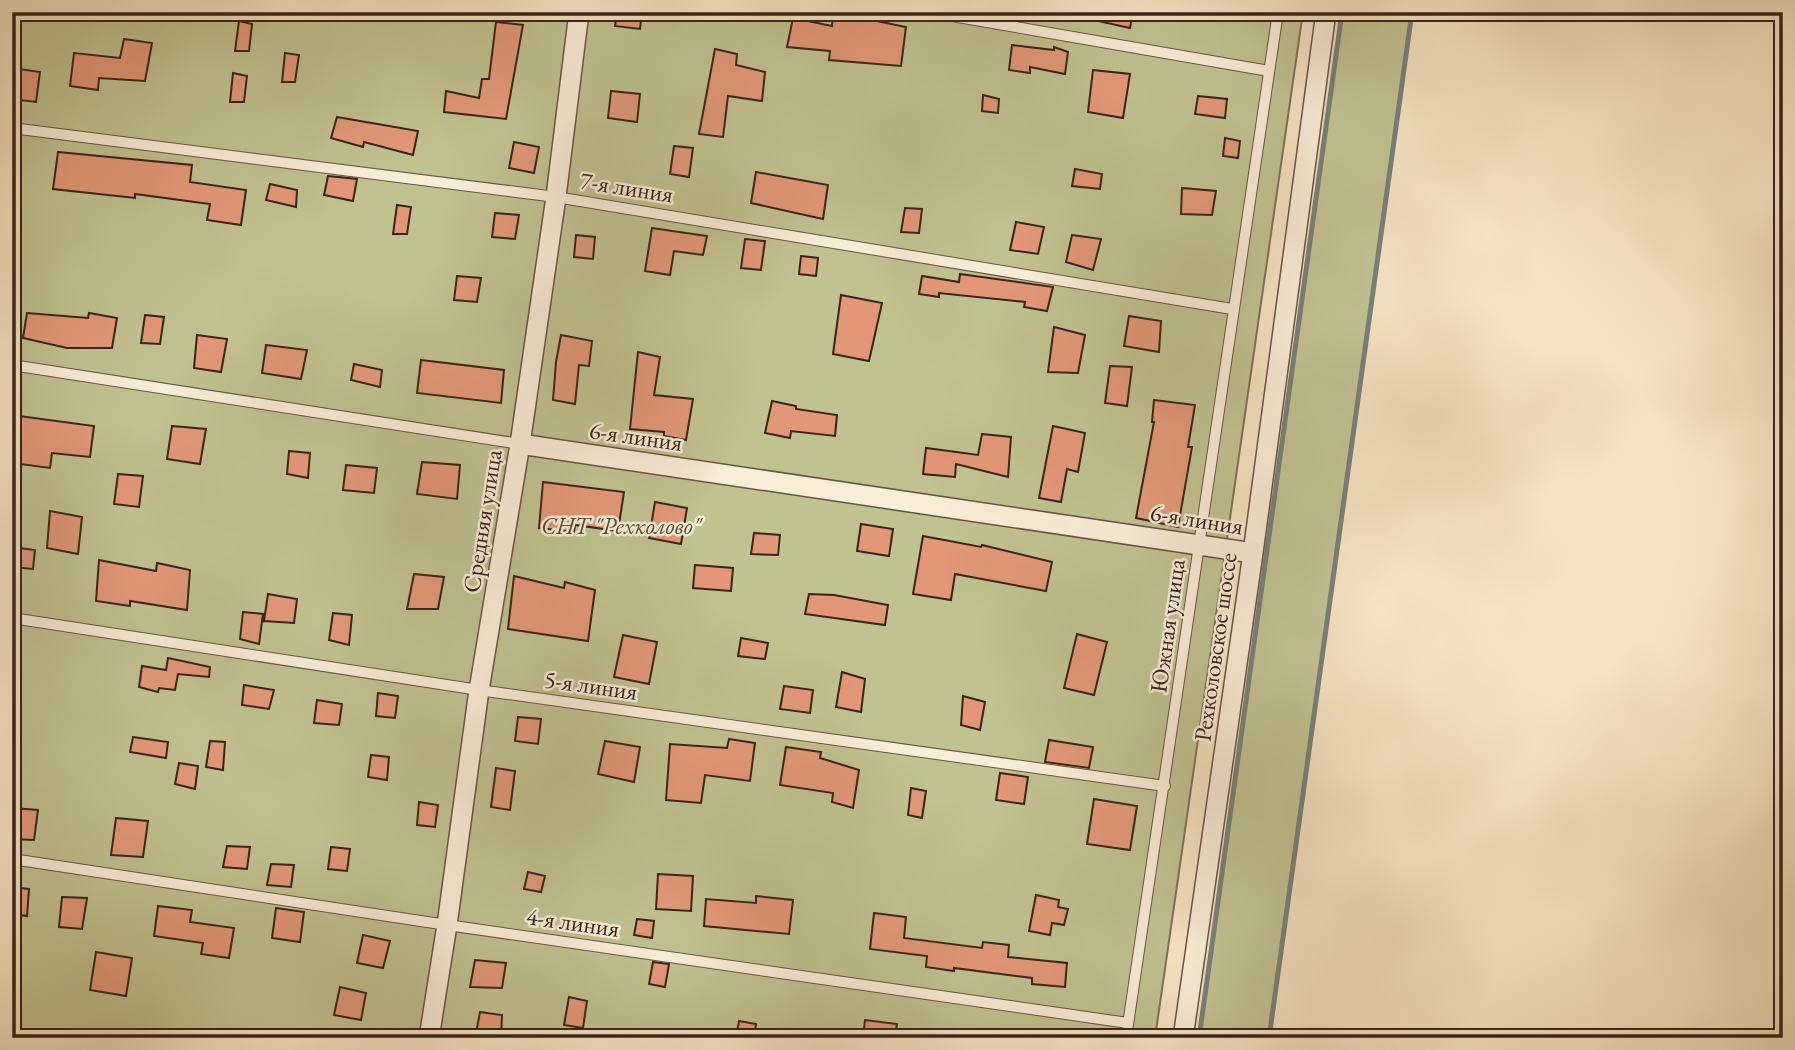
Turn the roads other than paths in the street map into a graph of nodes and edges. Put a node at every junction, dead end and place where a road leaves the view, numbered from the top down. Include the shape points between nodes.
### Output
1 (579, 12) edge
2 (929, 12) edge
3 (1278, 12) edge
4 (1326, 12) edge
5 (1269, 71) junction
6 (12, 128) edge
7 (556, 197) junction
8 (1232, 309) junction
9 (12, 365) edge
10 (520, 444) junction
11 (1200, 544) junction
12 (1253, 553) junction
13 (12, 618) edge
14 (479, 690) junction
15 (1165, 786) junction
16 (12, 859) edge
17 (447, 925) junction
18 (1128, 1023) junction
19 (429, 1038) edge
20 (1126, 1038) edge
21 (1183, 1038) edge

1 - 7 street, Средняя улица
2 - 5 lane
3 - 5 lane, Южная улица
4 - 12 street, Рехколовское шоссе
5 - 8 lane, Южная улица
6 - 7 lane, 7-я линия
7 - 8 lane, 7-я линия
7 - 10 street, Средняя улица
8 - 11 lane, Южная улица
9 - 10 lane, 6-я линия
10 - 11 street, 6-я линия
10 - 14 street, Средняя улица
11 - 12 street, 6-я линия
11 - 15 lane, Южная улица
12 - 21 street, Рехколовское шоссе
13 - 14 lane, 5-я линия
14 - 15 lane, 5-я линия
14 - 17 street, Средняя улица
15 - 18 lane, Южная улица
16 - 17 lane, 4-я линия
17 - 18 lane, 4-я линия
17 - 19 street, Средняя улица
18 - 20 lane, Южная улица

